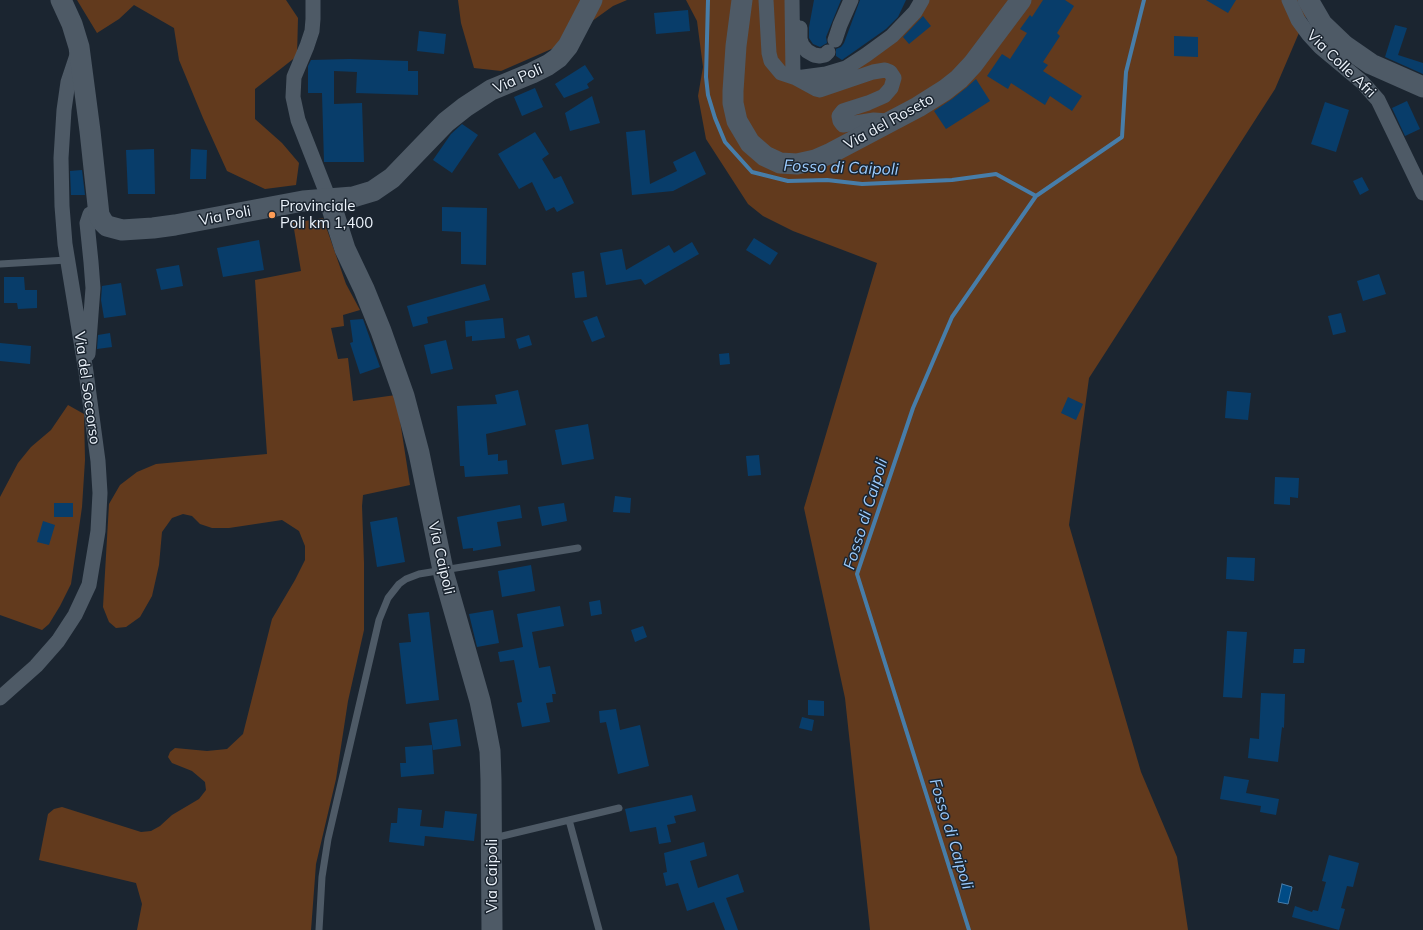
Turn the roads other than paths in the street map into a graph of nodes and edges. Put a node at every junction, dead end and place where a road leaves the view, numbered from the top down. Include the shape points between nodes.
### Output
1 (61, 0) edge
2 (313, 0) edge
3 (592, 0) edge
4 (742, 0) edge
5 (766, 0) edge
6 (792, 0) edge
7 (801, 0) edge
8 (851, 0) edge
9 (922, 0) edge
10 (1021, 0) edge
11 (1289, 0) edge
12 (1308, 0) edge
13 (79, 47) junction
14 (793, 77) junction
15 (1423, 87) edge
16 (891, 121) junction
17 (1423, 193) edge
18 (329, 198) junction
19 (98, 212) junction
20 (67, 260) junction
21 (0, 264) edge
22 (86, 372) junction
23 (578, 548) dead end
24 (442, 570) junction
25 (0, 698) edge
26 (620, 808) dead end
27 (569, 820) junction
28 (492, 838) junction
29 (319, 930) edge
30 (492, 930) edge
31 (599, 930) edge

1 - 13 street
2 - 18 street via 312,31 296,73 293,97 298,120
3 - 18 street, Via Poli via 568,46 558,58 532,73 491,90 465,107 380,186 358,196
4 - 16 street, Via del Roseto via 733,103 741,129 758,151 780,163 807,162 831,153
5 - 14 street via 770,58 778,71
6 - 14 street
7 - 8 street via 802,45 814,55 822,55 832,46
9 - 14 street via 915,12 892,36 846,68 826,74
10 - 16 street, Via del Roseto via 984,52 959,79 918,107
11 - 17 street, Via Colle Afri via 1296,17 1309,35 1362,82 1378,100
12 - 15 street via 1322,24 1345,46 1371,64
13 - 19 street
13 - 20 street, Via del Soccorso via 66,91 63,122 62,206
14 - 16 street via 820,90 873,72 890,72 894,78 891,88 884,96 868,104 843,110 839,116 843,125 874,120
18 - 19 street, Via Poli via 138,230 112,228 103,222
18 - 24 street, Via Caipoli via 345,249 381,331 404,396
19 - 22 street via 90,214 87,224 93,292
20 - 21 lane
20 - 22 street, Via del Soccorso
22 - 25 street, Via del Soccorso via 100,493 97,537 88,585 75,615 58,641 36,666
23 - 24 lane
24 - 28 street, Via Caipoli via 480,701 488,739 492,780
24 - 29 lane via 406,579 393,591 381,613 326,849
26 - 27 lane
27 - 28 lane
27 - 31 lane
28 - 30 street, Via Caipoli

